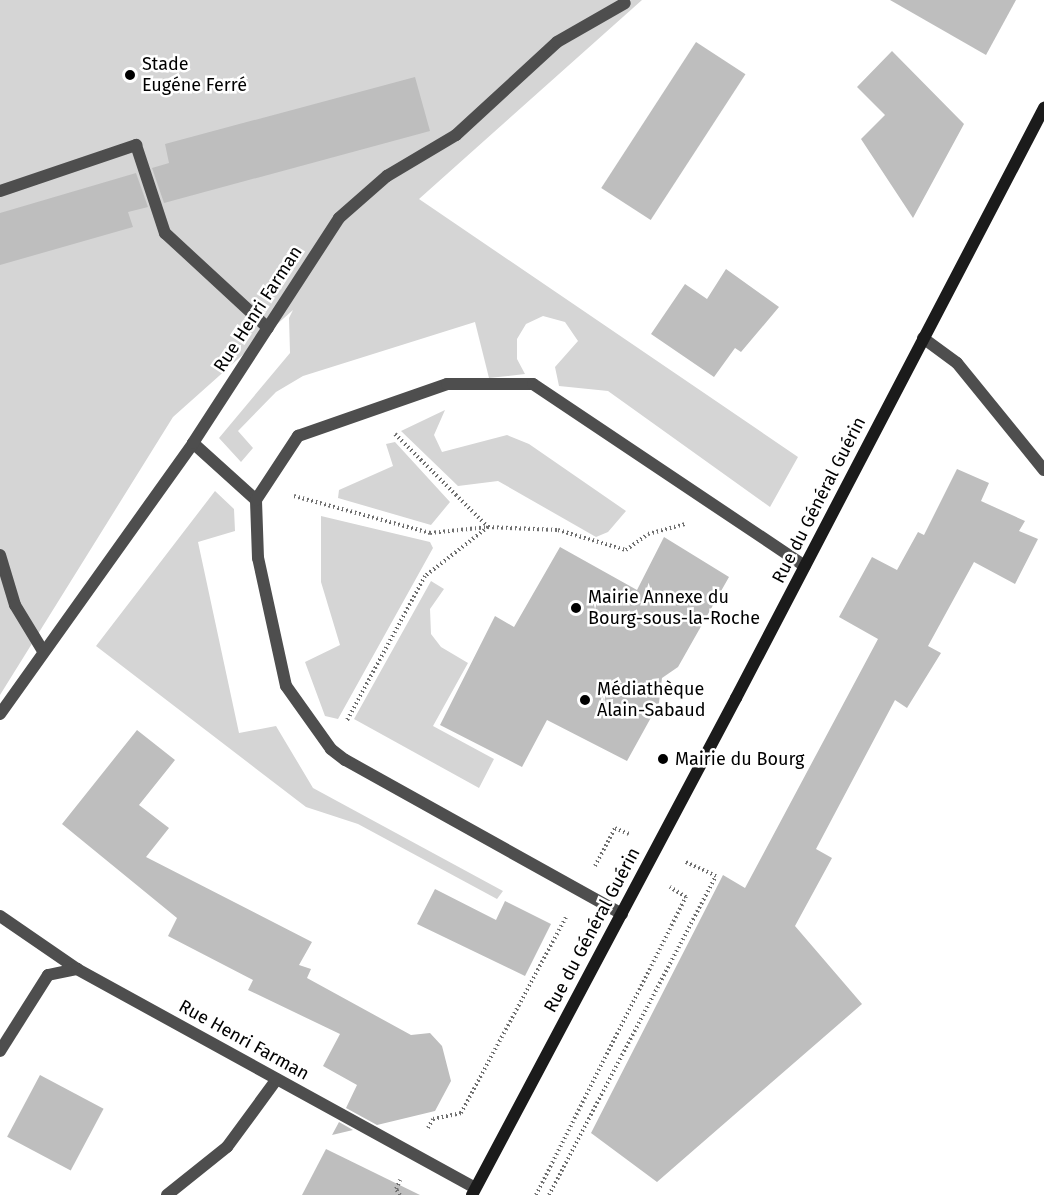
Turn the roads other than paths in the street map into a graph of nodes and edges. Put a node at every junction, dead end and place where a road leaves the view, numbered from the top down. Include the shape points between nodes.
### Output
1 (626, 3) dead end
2 (1044, 108) edge
3 (0, 191) edge
4 (268, 328) junction
5 (923, 338) junction
6 (193, 443) junction
7 (1044, 470) edge
8 (256, 500) junction
9 (0, 555) edge
10 (805, 566) junction
11 (43, 651) junction
12 (0, 714) edge
13 (622, 914) junction
14 (0, 916) edge
15 (77, 969) junction
16 (0, 1051) edge
17 (277, 1079) junction
18 (474, 1191) edge
19 (167, 1195) edge

1 - 4 street, Rue Henri Farman via 557,42 456,135 387,176 339,218
2 - 5 main road, Rue du Général Guérin
3 - 4 street via 136,145 165,233
4 - 6 street, Rue Henri Farman
5 - 7 street via 957,363
5 - 10 main road, Rue du Général Guérin
6 - 8 street
6 - 11 street, Rue Henri Farman
8 - 10 street via 298,436 447,384 533,384
8 - 13 street via 258,558 286,686 331,749
9 - 11 street via 15,605
10 - 13 main road, Rue du Général Guérin
11 - 12 street, Rue Henri Farman
13 - 18 main road, Rue du Général Guérin
14 - 15 street, Rue Henri Farman
15 - 16 street via 48,975
15 - 17 street, Rue Henri Farman
17 - 18 street, Rue Henri Farman
17 - 19 street via 227,1147

